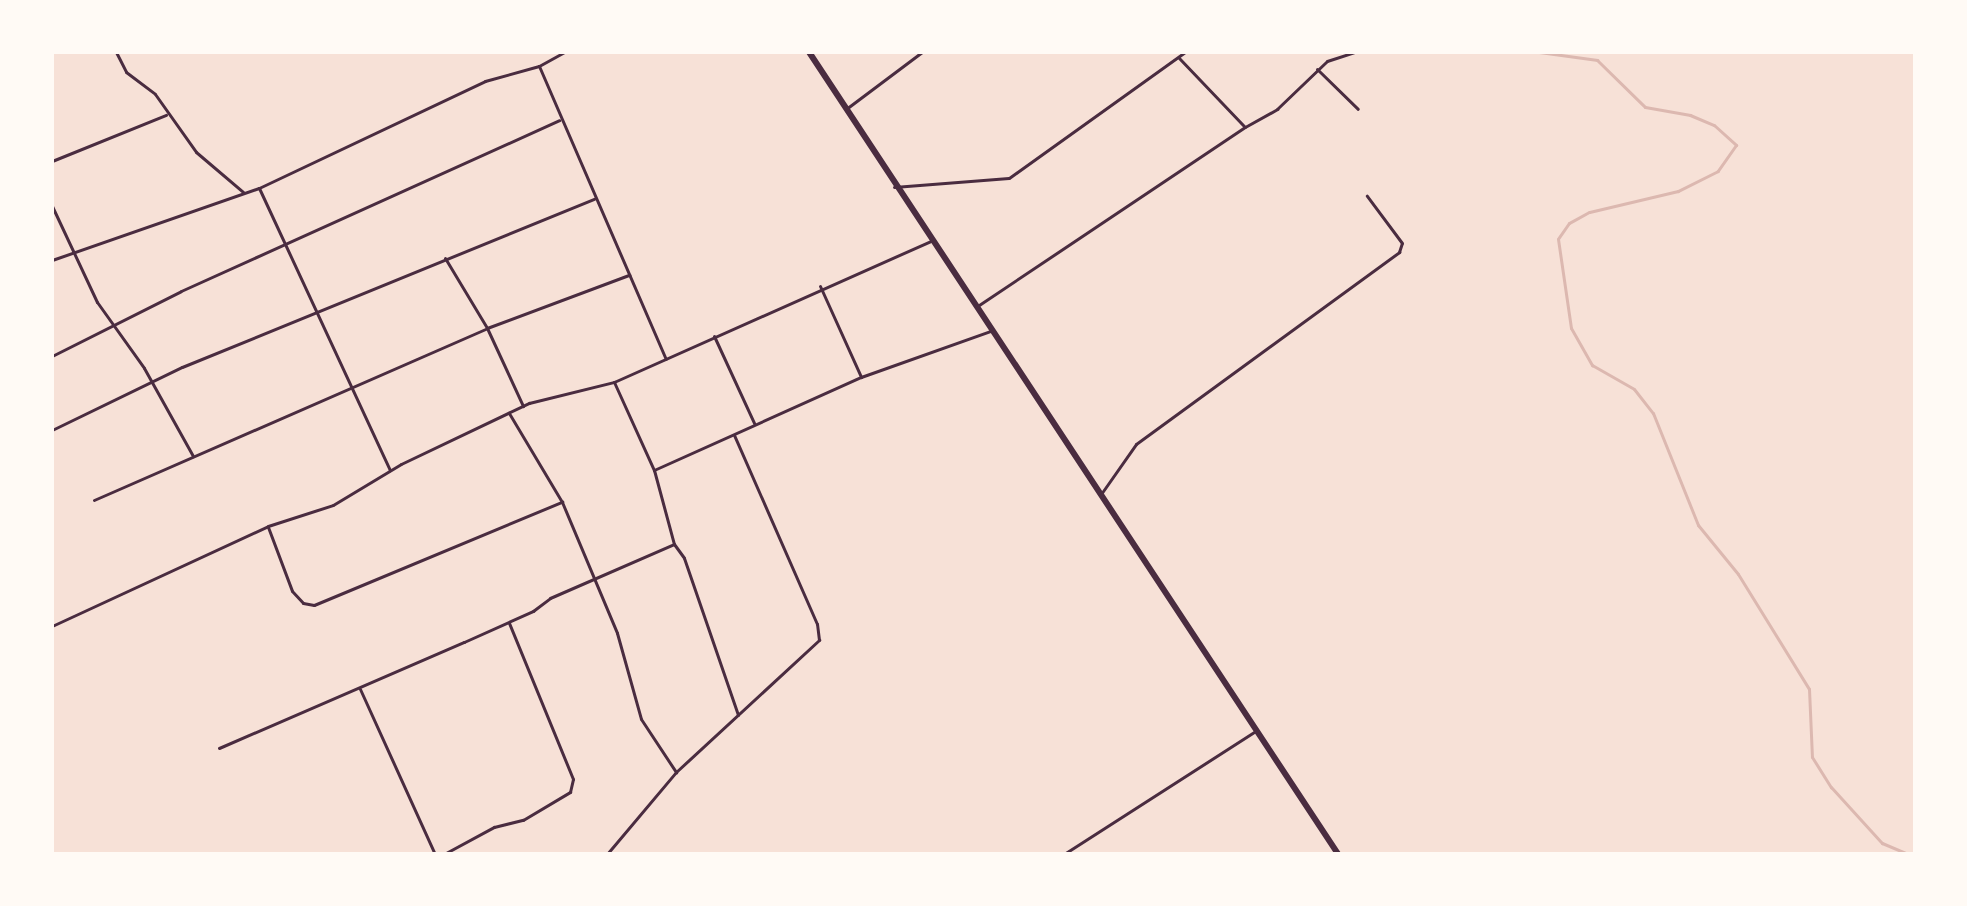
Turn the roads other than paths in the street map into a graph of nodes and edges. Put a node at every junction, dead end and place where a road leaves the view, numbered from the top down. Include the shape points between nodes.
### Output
1 (116, 52) edge
2 (564, 52) edge
3 (809, 52) edge
4 (922, 52) edge
5 (1185, 52) edge
6 (1354, 52) edge
7 (1179, 58) junction
8 (539, 66) junction
9 (1317, 69) junction
10 (846, 109) junction
11 (1358, 109) dead end
12 (166, 115) junction
13 (559, 120) junction
14 (1245, 127) junction
15 (52, 161) edge
16 (894, 187) junction
17 (259, 188) junction
18 (244, 193) junction
19 (1367, 196) dead end
20 (594, 199) junction
21 (52, 206) edge
22 (933, 240) junction
23 (287, 245) junction
24 (74, 255) junction
25 (445, 258) junction
26 (52, 260) edge
27 (629, 275) junction
28 (820, 286) junction
29 (977, 305) junction
30 (318, 312) junction
31 (113, 325) junction
32 (487, 328) junction
33 (994, 330) junction
34 (714, 336) junction
35 (52, 356) edge
36 (666, 359) junction
37 (861, 377) junction
38 (614, 382) junction
39 (152, 383) junction
40 (351, 386) junction
41 (523, 406) junction
42 (509, 413) junction
43 (755, 425) junction
44 (52, 430) edge
45 (734, 435) junction
46 (193, 456) junction
47 (390, 470) junction
48 (654, 470) junction
49 (1101, 494) junction
50 (94, 500) dead end
51 (562, 502) junction
52 (268, 526) junction
53 (674, 544) junction
54 (597, 578) junction
55 (509, 623) junction
56 (52, 626) edge
57 (360, 689) junction
58 (739, 716) junction
59 (1257, 730) junction
60 (219, 748) dead end
61 (676, 772) junction
62 (435, 854) edge
63 (444, 854) edge
64 (607, 854) edge
65 (1064, 854) edge
66 (1338, 854) edge

1 - 12 street via 126,72 155,94
2 - 8 street
3 - 10 main road
4 - 10 street
5 - 7 street
6 - 9 street
7 - 14 street
7 - 16 street via 1159,66 1102,114 1009,178
8 - 13 street
8 - 17 street via 485,81
9 - 11 street
9 - 14 street via 1277,109
10 - 16 main road
12 - 15 street
12 - 18 street via 196,152
13 - 20 street
13 - 23 street
14 - 29 street
16 - 22 main road
17 - 18 street
17 - 23 street
18 - 24 street
19 - 49 street via 1402,243 1399,252 1136,444
20 - 25 street
20 - 27 street
21 - 24 street
22 - 28 street
22 - 29 main road
23 - 30 street
23 - 31 street
24 - 26 street
24 - 31 street
25 - 30 street
25 - 32 street
27 - 32 street
27 - 36 street
28 - 34 street
28 - 37 street
29 - 33 main road
30 - 39 street
30 - 40 street
31 - 35 street
31 - 39 street
32 - 40 street
32 - 41 street
33 - 37 street
33 - 49 main road
34 - 36 street
34 - 43 street
36 - 38 street
37 - 43 street
38 - 41 street
38 - 48 street
39 - 44 street
39 - 46 street
40 - 46 street
40 - 47 street
41 - 42 street
42 - 47 street
42 - 51 street
43 - 45 street
45 - 48 street
45 - 58 street via 820,636
46 - 50 street
47 - 52 street via 333,505
48 - 53 street
49 - 59 main road
51 - 52 street via 314,605 303,603 292,591
51 - 54 street
52 - 56 street
53 - 54 street
53 - 58 street
54 - 55 street
54 - 61 street via 641,719
55 - 57 street
55 - 63 street via 564,753 573,779 570,792 523,820 494,827
57 - 60 street via 347,689
57 - 62 street
58 - 61 street
59 - 65 street
59 - 66 main road
61 - 64 street

